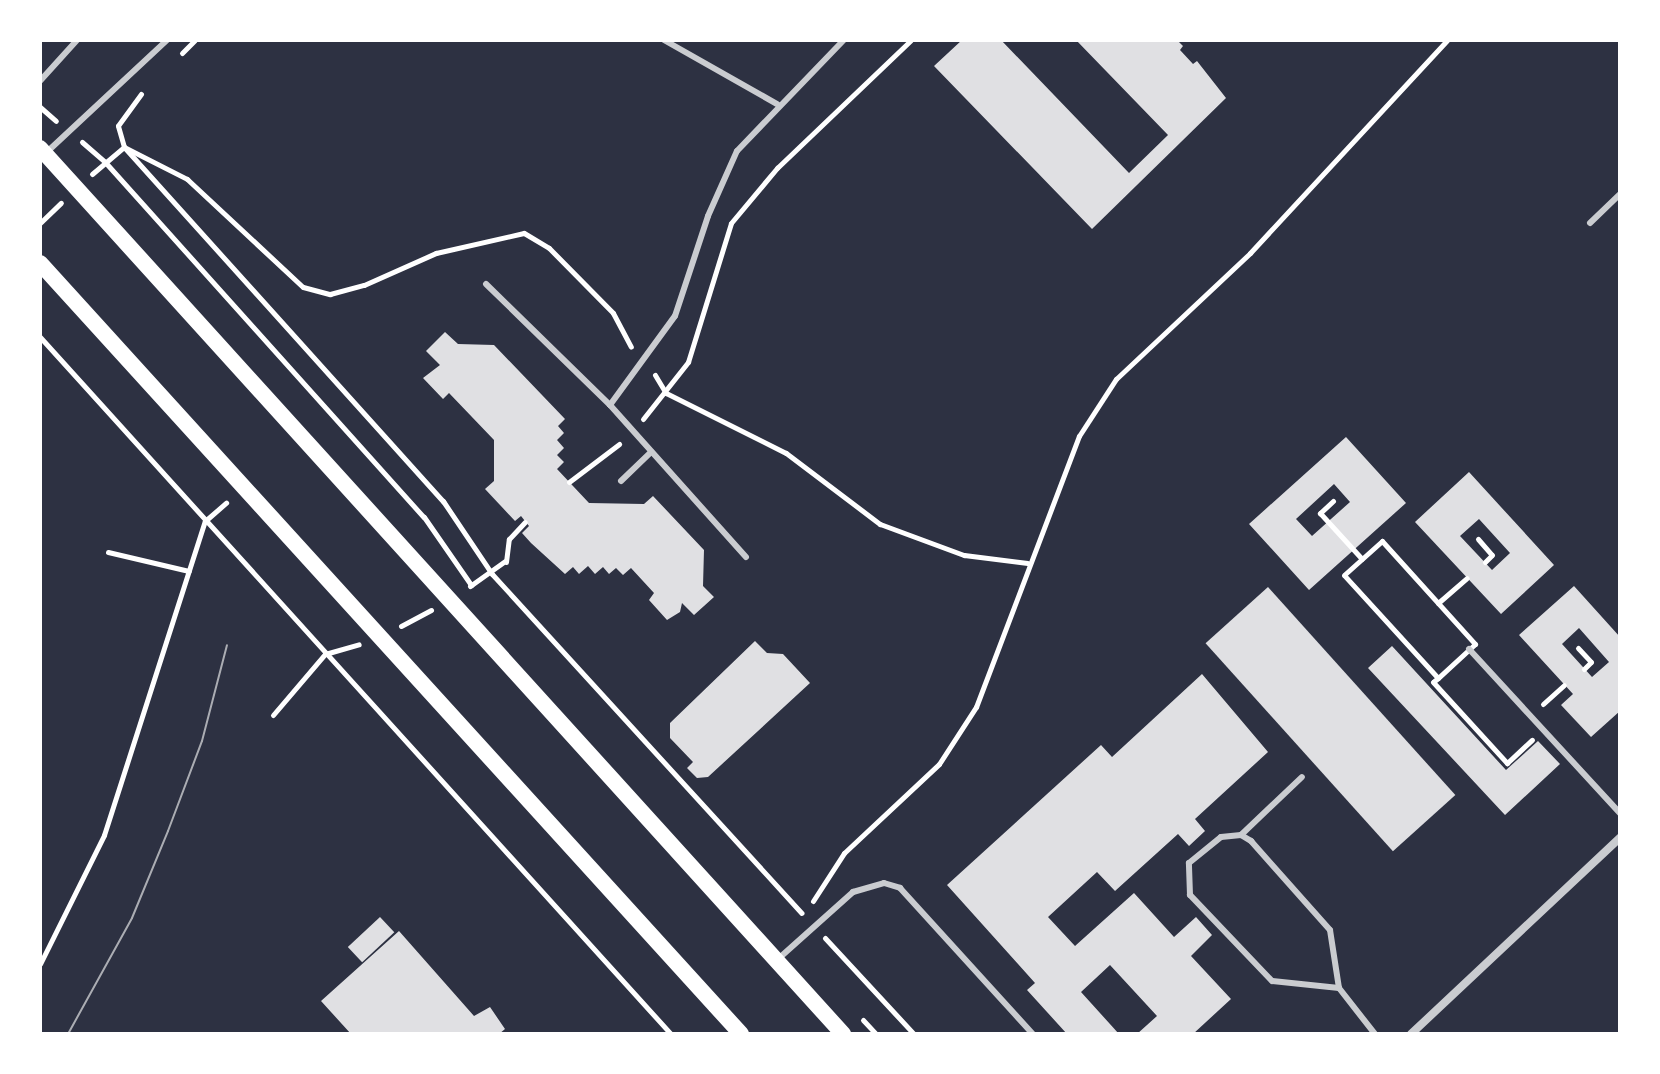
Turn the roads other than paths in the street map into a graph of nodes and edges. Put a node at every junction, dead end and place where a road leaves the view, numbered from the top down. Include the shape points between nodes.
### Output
1 (77, 40) edge
2 (167, 40) edge
3 (664, 40) edge
4 (844, 40) edge
5 (40, 81) edge
6 (777, 104) junction
7 (42, 153) edge
8 (1620, 194) edge
9 (1590, 223) dead end
10 (40, 263) edge
11 (486, 284) dead end
12 (610, 405) junction
13 (651, 452) junction
14 (621, 481) dead end
15 (746, 557) dead end
16 (1469, 649) road end
17 (1302, 777) dead end
18 (1620, 813) edge
19 (1241, 835) junction
20 (1620, 838) edge
21 (777, 960) junction
22 (1339, 988) junction
23 (741, 1034) edge
24 (843, 1034) edge
25 (1033, 1034) edge
26 (1375, 1034) edge
27 (1411, 1034) edge

1 - 5 lane
2 - 7 lane
3 - 6 lane
4 - 6 lane
6 - 12 lane via 737,151 708,216 675,316
7 - 21 main road
8 - 9 lane
10 - 23 main road
11 - 12 lane
12 - 13 lane
13 - 14 lane
13 - 15 lane
16 - 18 lane
17 - 19 lane
19 - 22 lane via 1330,930
19 - 22 lane via 1221,837 1189,863 1190,895 1272,981
20 - 27 street
21 - 24 main road
21 - 25 lane via 812,924 867,885 884,883 900,888
22 - 26 lane

